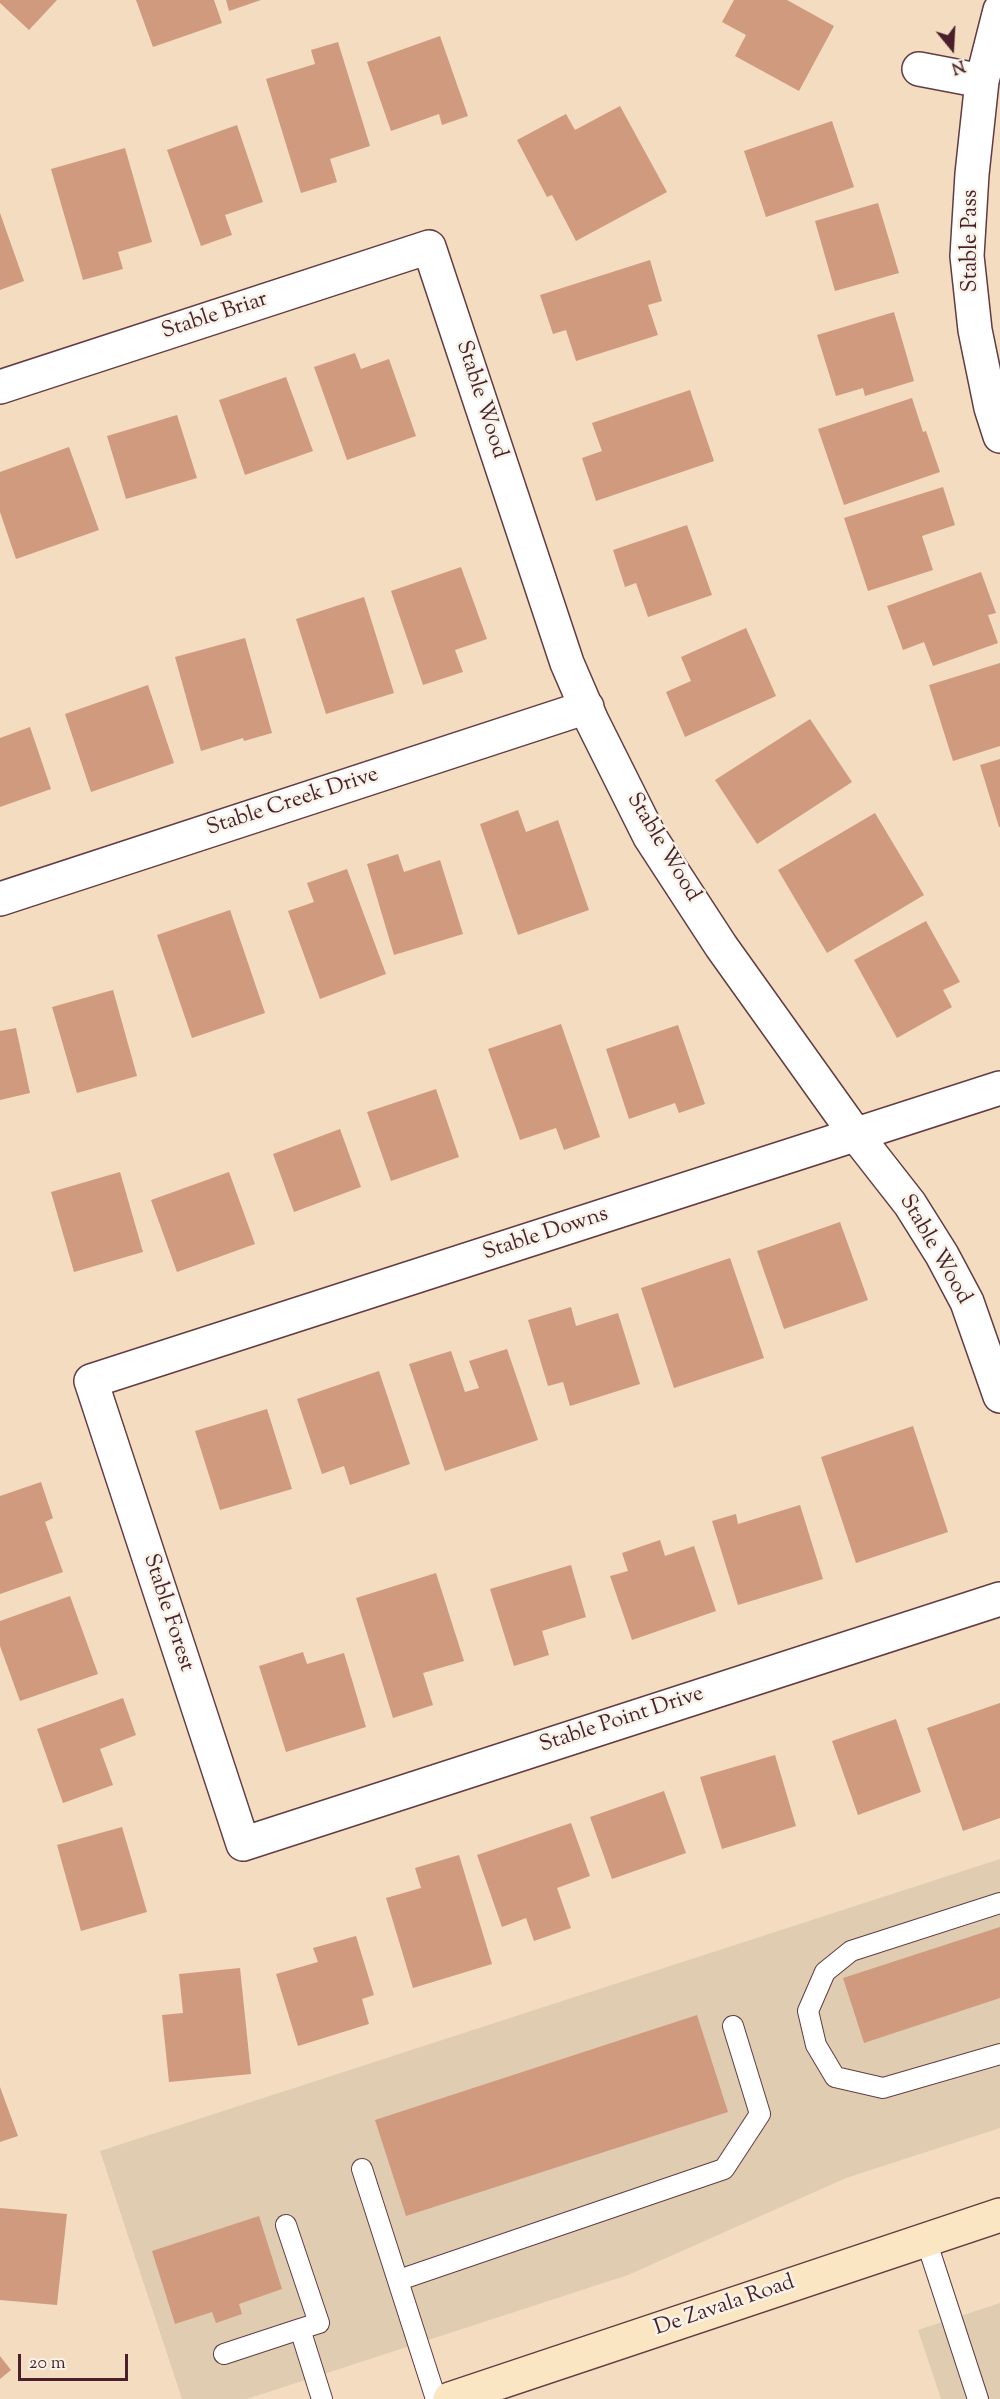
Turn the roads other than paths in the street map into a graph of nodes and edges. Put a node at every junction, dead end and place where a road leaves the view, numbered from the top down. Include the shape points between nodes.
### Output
1 (1000, 10) edge
2 (919, 69) dead end
3 (982, 81) junction
4 (429, 247) joint
5 (0, 387) edge
6 (1000, 436) edge
7 (586, 707) junction
8 (0, 899) edge
9 (1000, 1088) edge
10 (856, 1135) junction
11 (91, 1381) joint
12 (1000, 1396) edge
13 (1000, 1599) edge
14 (243, 1844) joint
15 (1000, 1903) edge
16 (733, 2026) dead end
17 (1000, 2054) edge
18 (362, 2169) dead end
19 (1000, 2216) edge
20 (286, 2225) dead end
21 (926, 2240) junction
22 (399, 2280) junction
23 (300, 2329) junction
24 (224, 2354) dead end
25 (322, 2399) edge
26 (436, 2399) edge
27 (450, 2399) edge
28 (978, 2399) edge

1 - 3 street, Stable Pass
2 - 3 street
3 - 6 street, Stable Pass via 968,256 975,330
4 - 5 street, Stable Briar
4 - 7 street, Stable Wood via 567,663
7 - 8 street, Stable Creek Drive
7 - 10 street, Stable Wood via 650,837 721,946
9 - 10 street, Stable Downs
10 - 11 street, Stable Downs
10 - 12 street, Stable Wood via 910,1203 942,1255 967,1302
11 - 14 street, Stable Forest
13 - 14 street, Stable Point Drive
15 - 17 lane via 851,1951 825,1972 808,2011 816,2045 835,2077 864,2084 883,2088
16 - 22 lane via 760,2114 723,2169
18 - 22 lane
19 - 21 main road, De Zavala Road
20 - 23 lane via 319,2323
21 - 27 main road, De Zavala Road
21 - 28 lane
22 - 26 lane
23 - 24 lane
23 - 25 lane

